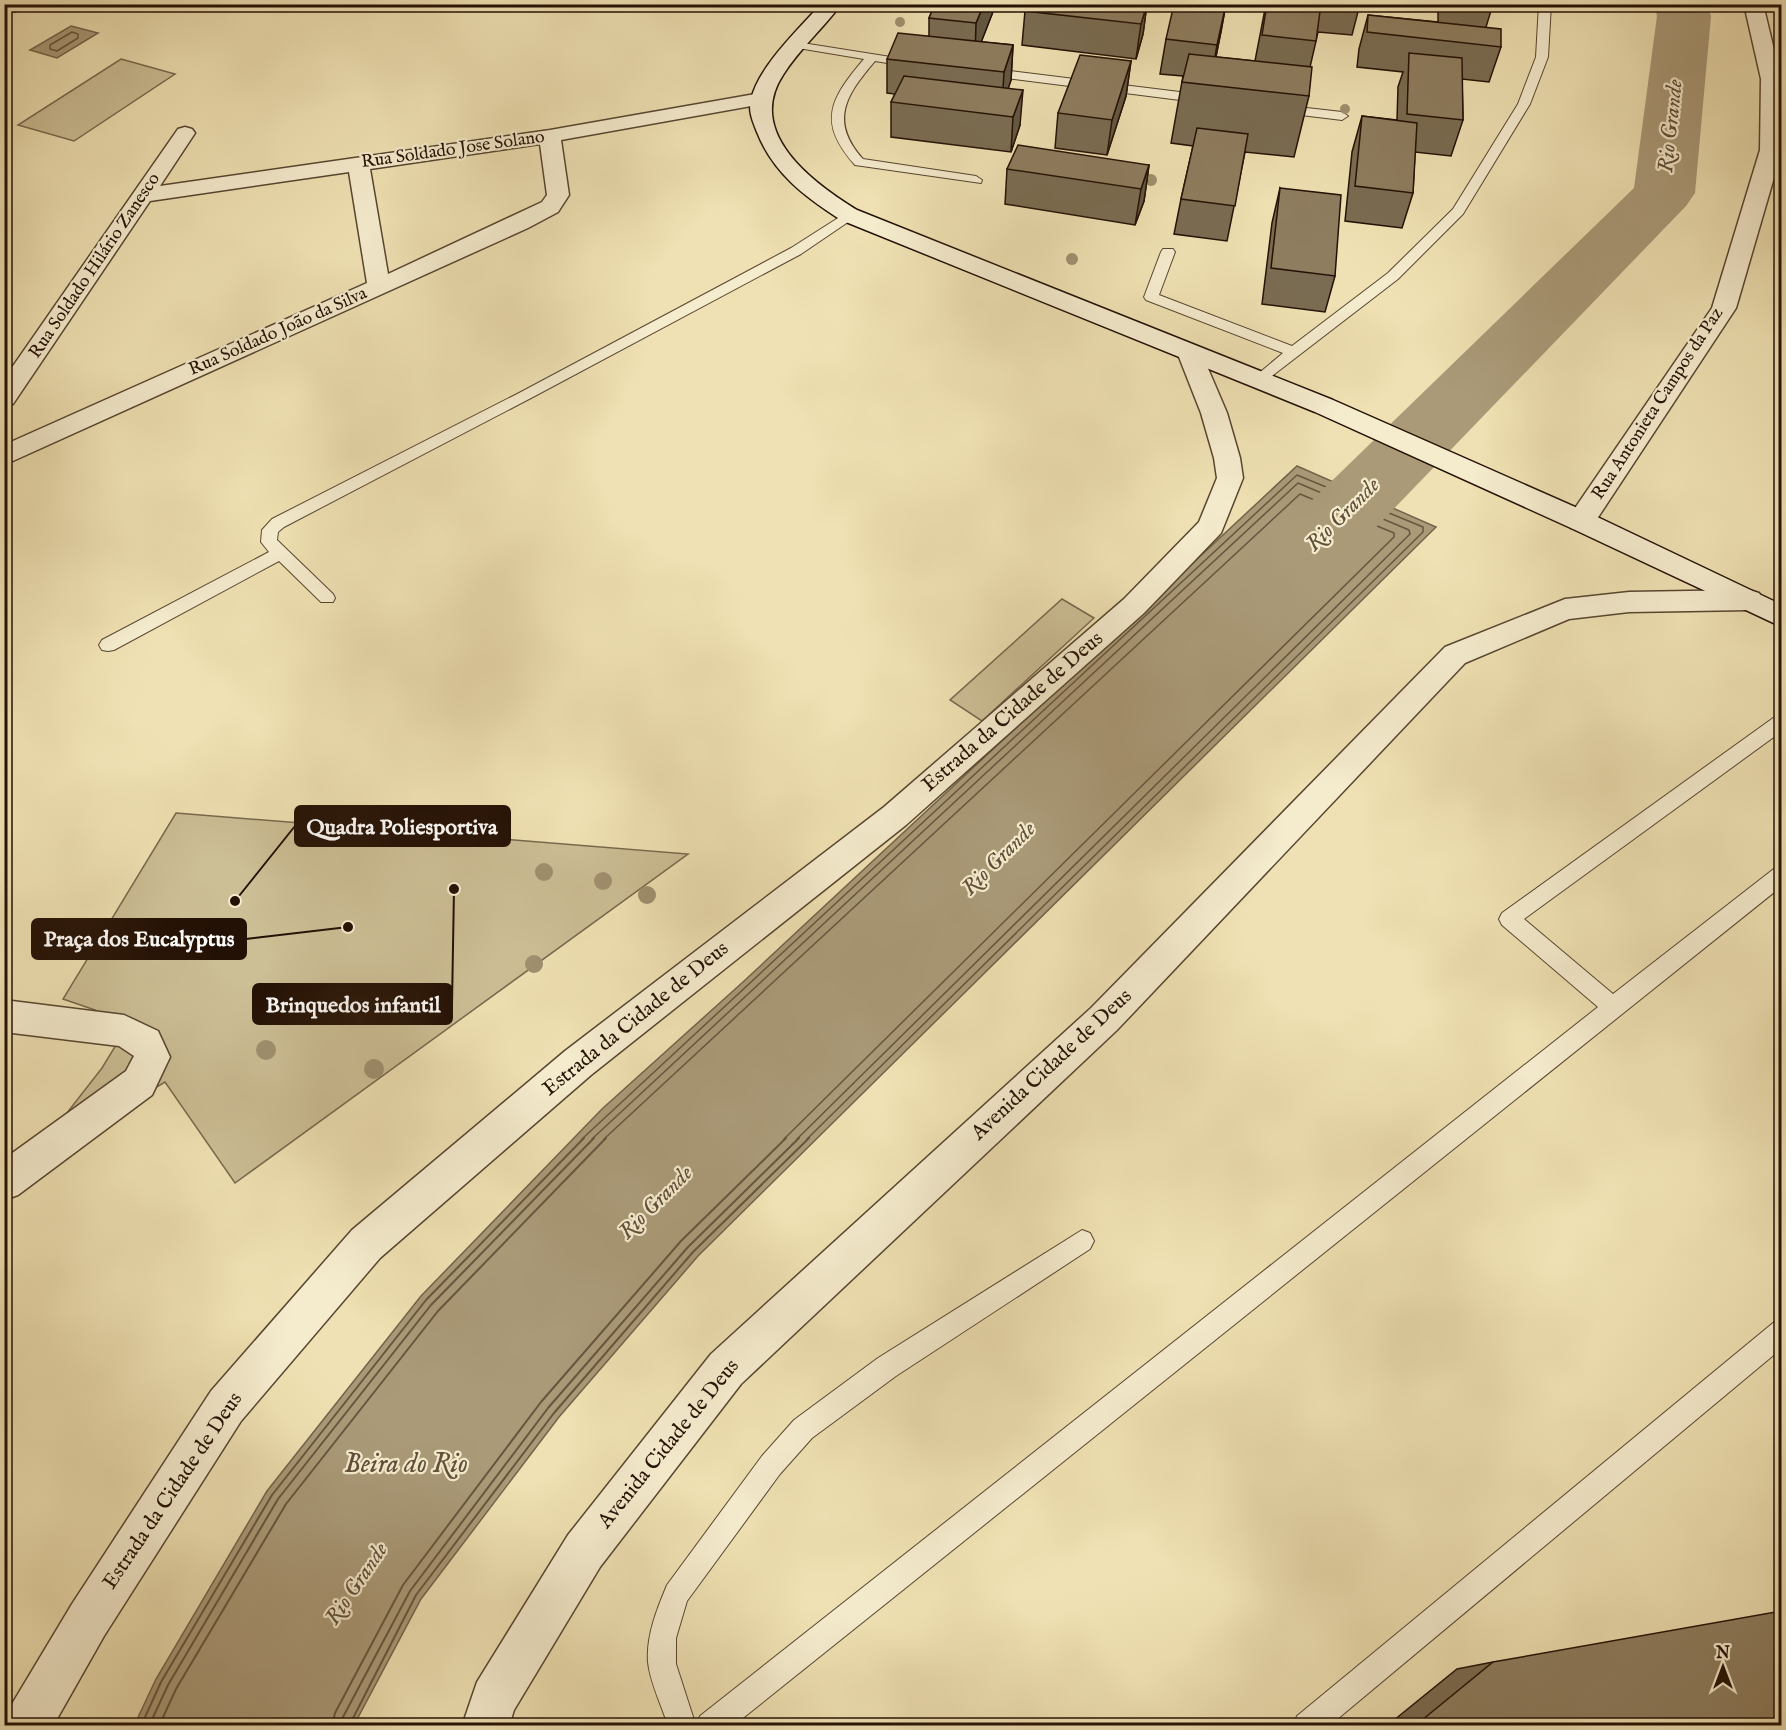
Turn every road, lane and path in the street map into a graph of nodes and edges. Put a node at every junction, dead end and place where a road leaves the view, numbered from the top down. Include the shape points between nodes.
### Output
1 (45, 4) edge
2 (832, 4) edge
3 (1545, 4) edge
4 (1753, 4) edge
5 (4, 15) edge
6 (796, 45) junction
7 (871, 58) junction
8 (930, 65) edge
9 (977, 71) edge
10 (761, 99) junction
11 (1212, 100) edge
12 (1271, 108) edge
13 (1342, 116) dead end
14 (184, 133) dead end
15 (550, 136) junction
16 (358, 164) junction
17 (976, 180) dead end
18 (144, 195) junction
19 (849, 215) junction
20 (1168, 252) dead end
21 (379, 286) junction
22 (1188, 352) junction
23 (1287, 356) junction
24 (1259, 379) junction
25 (4, 398) edge
26 (4, 456) edge
27 (1581, 521) junction
28 (279, 554) junction
29 (327, 598) dead end
30 (1749, 600) junction
31 (1782, 617) edge
32 (108, 645) dead end
33 (1782, 721) edge
34 (1782, 874) edge
35 (1613, 1007) junction
36 (4, 1016) edge
37 (4, 1182) edge
38 (1082, 1241) dead end
39 (1775, 1341) edge
40 (26, 1725) edge
41 (485, 1725) edge
42 (682, 1725) edge
43 (710, 1725) edge
44 (1307, 1725) edge

1 - 5 path
2 - 6 street
3 - 23 lane via 1542,57 1524,104 1458,211 1393,276
4 - 27 street, Rua Antonieta Campos da Paz via 1771,79 1771,150 1724,308
6 - 7 lane
6 - 10 street
7 - 8 lane
7 - 17 lane via 849,85 837,110 837,130 847,151 859,162
9 - 11 lane
10 - 15 street, Rua Soldado Jose Solano
10 - 19 street via 761,114 772,147 790,171 810,190
12 - 13 lane
14 - 18 street, Rua Soldado Hilário Zanesco
15 - 16 street, Rua Soldado Jose Solano
15 - 21 street, Rua Soldado João da Silva via 558,195 550,207
16 - 18 street, Rua Soldado Jose Solano
16 - 21 street
18 - 25 street, Rua Soldado Hilário Zanesco
19 - 22 street
19 - 28 lane via 796,251 278,523 270,530 269,542
20 - 23 lane via 1151,297
21 - 26 street, Rua Soldado João da Silva
22 - 24 street
22 - 40 street, Estrada da Cidade de Deus via 1219,429 1230,478 1210,526 1134,606 895,816 578,1063 366,1244 226,1406 88,1620
23 - 24 lane
24 - 27 street
27 - 30 street
28 - 29 lane
28 - 32 lane
30 - 31 street
30 - 41 street, Avenida Cidade de Deus via 1629,602 1565,609 1455,655 1104,1019 726,1369 584,1551 494,1699
33 - 35 lane via 1509,920
34 - 35 lane
35 - 43 lane
36 - 37 street via 124,1031 145,1042 152,1057 139,1083
38 - 42 lane via 887,1367 803,1429 771,1465 676,1594 662,1638 662,1664
39 - 44 lane

